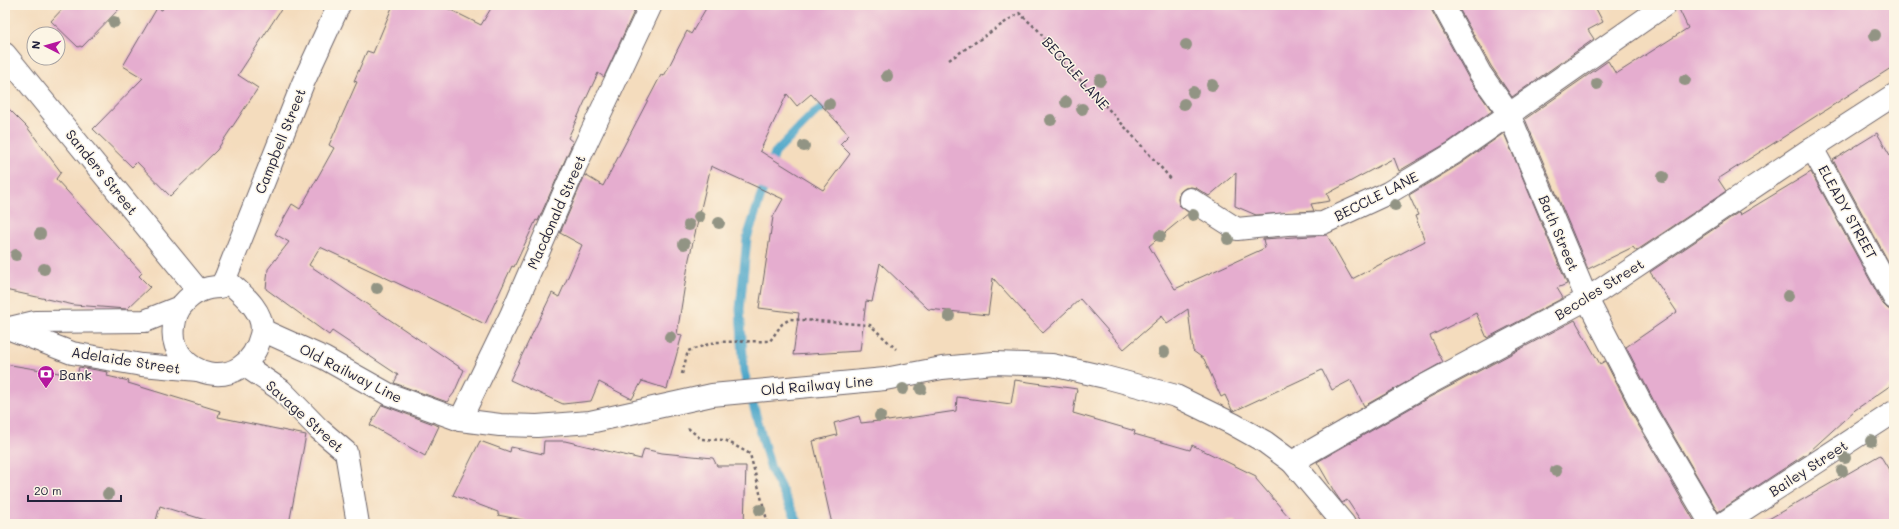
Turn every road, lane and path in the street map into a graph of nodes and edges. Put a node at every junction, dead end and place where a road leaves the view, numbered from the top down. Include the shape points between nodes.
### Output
1 (339, 5) edge
2 (651, 5) edge
3 (1443, 5) edge
4 (1665, 5) edge
5 (5, 54) edge
6 (949, 60) dead end
7 (1894, 95) edge
8 (1509, 114) junction
9 (1812, 148) junction
10 (1190, 199) joint
11 (225, 278) junction
12 (199, 291) junction
13 (1894, 298) edge
14 (1587, 299) junction
15 (180, 307) junction
16 (8, 328) edge
17 (262, 330) junction
18 (903, 352) dead end
19 (244, 365) junction
20 (198, 370) junction
21 (665, 405) junction
22 (1894, 412) edge
23 (460, 420) junction
24 (1292, 462) junction
25 (358, 524) edge
26 (768, 524) edge
27 (1344, 524) edge
28 (1711, 524) edge
29 (1722, 524) edge

1 - 11 street, Campbell Street via 303,83
2 - 23 street, Macdonald Street via 576,165 511,315
3 - 8 street, Bath Street via 1480,72
4 - 8 street, BECCLE LANE
5 - 12 street, Sanders Street
6 - 10 path, BECCLE LANE via 1019,13 1038,30 1056,55
7 - 9 street, Beccles Street
8 - 10 street, BECCLE LANE via 1454,153 1388,193 1323,223 1237,228
8 - 14 street, Bath Street
9 - 13 street, ELEADY STREET
9 - 14 street, Beccles Street
11 - 12 street via 220,287 209,287
11 - 17 street via 254,307
12 - 15 street
14 - 24 street, Beccles Street via 1422,387
14 - 28 street, Bath Street via 1647,415
15 - 16 street, Adelaide Street via 145,320 35,322
15 - 20 street via 173,330 175,342 184,358
16 - 20 street, Adelaide Street via 72,354 142,365
17 - 19 street via 257,349
17 - 23 street, Old Railway Line via 324,358 388,394
18 - 21 path via 896,350 870,325 790,319 782,324 770,342 715,342 688,351 676,397
19 - 20 street via 222,374
19 - 25 street, Savage Street via 281,390 346,452
21 - 23 street, Old Railway Line via 590,422 537,426
21 - 24 street, Old Railway Line via 712,395 885,379 942,368 994,363 1052,365 1176,396 1265,442
21 - 26 path via 701,439 725,440 750,454
22 - 29 street, Bailey Street
24 - 27 street, Old Railway Line

